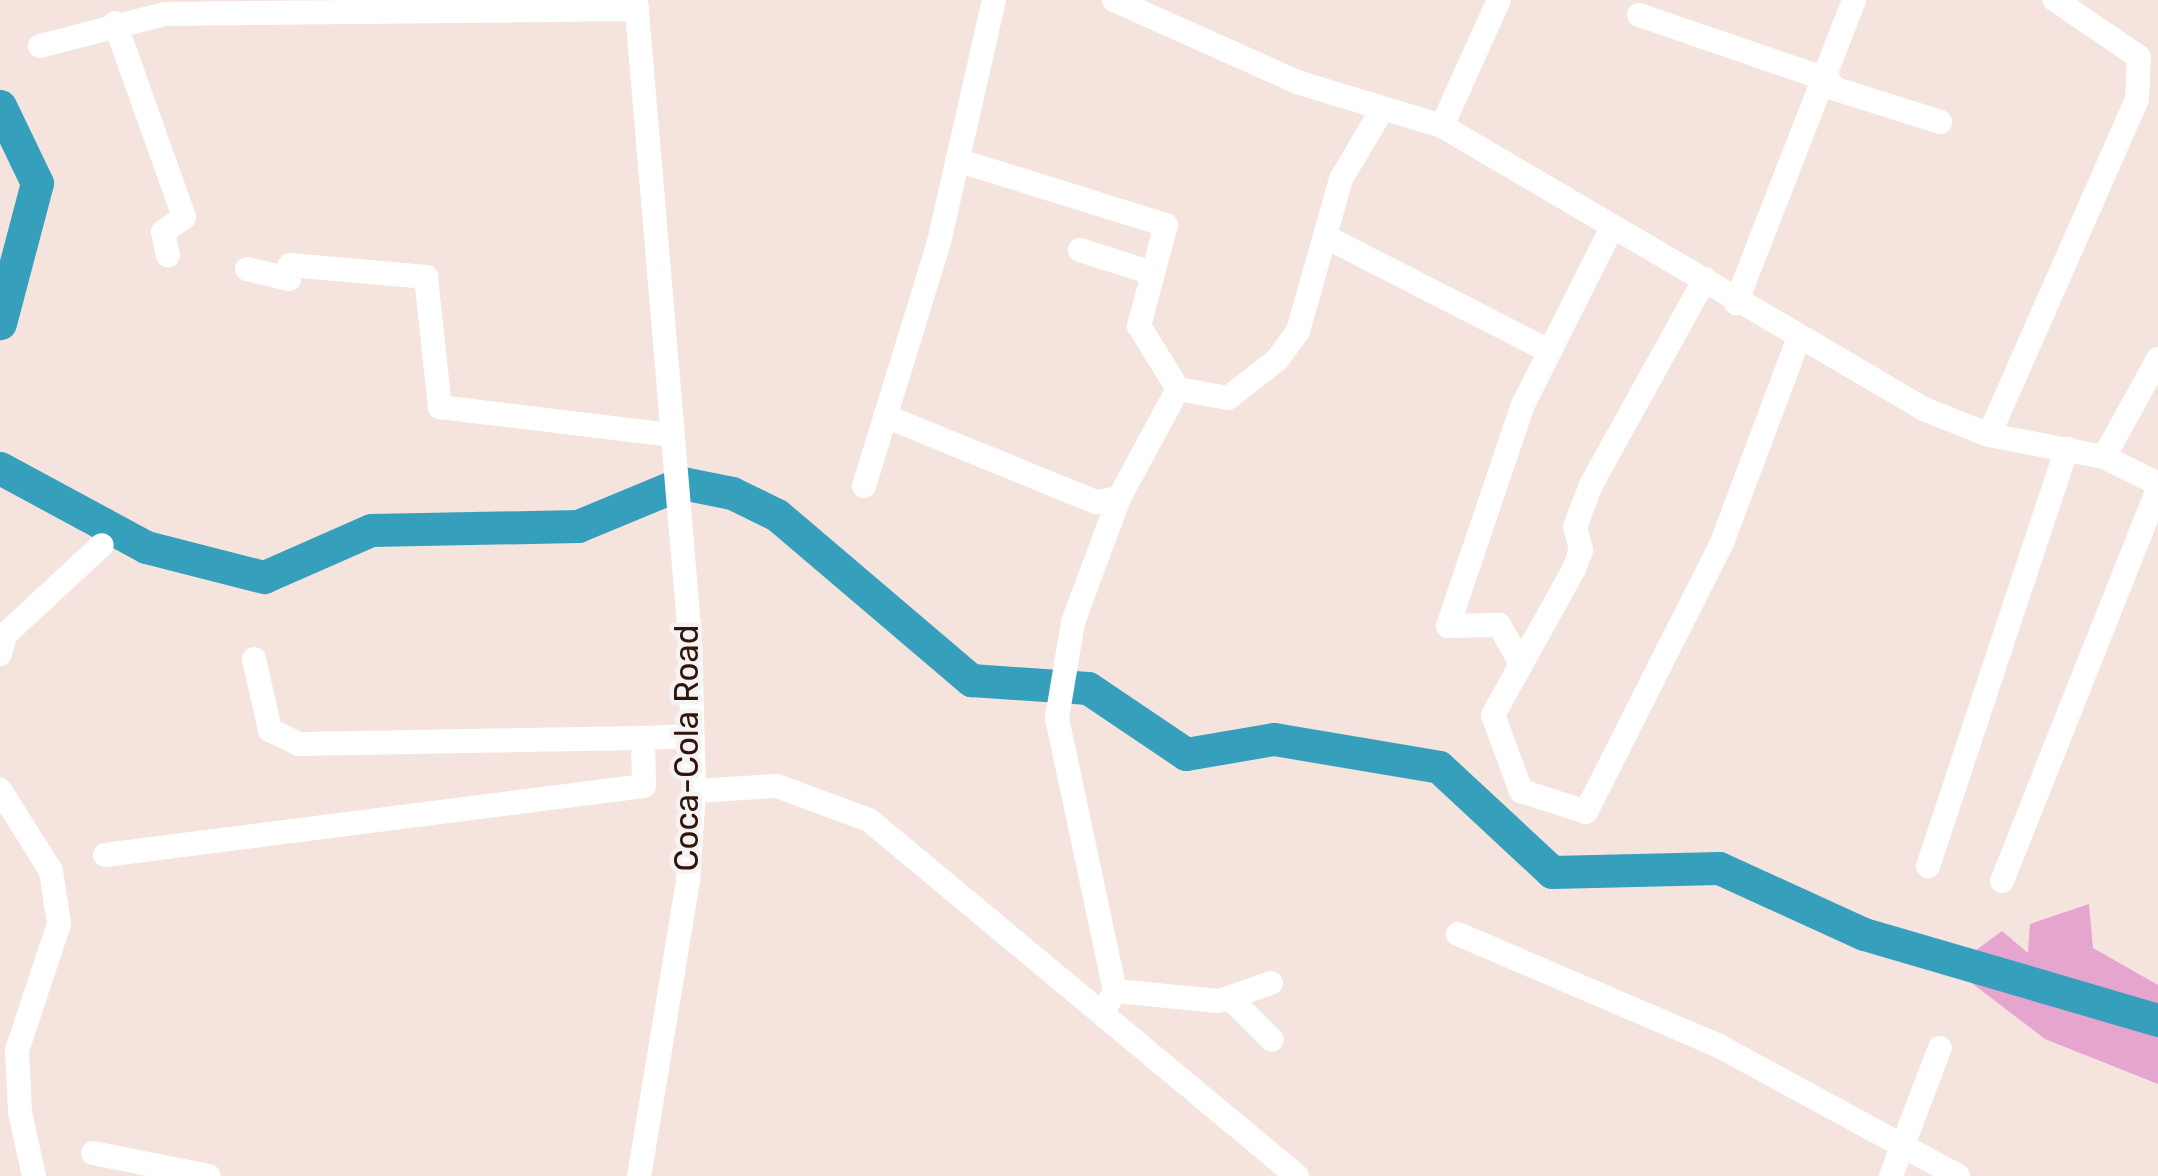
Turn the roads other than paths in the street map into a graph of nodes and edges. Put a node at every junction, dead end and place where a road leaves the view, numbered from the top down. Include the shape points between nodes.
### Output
1 (994, 0) edge
2 (1114, 0) edge
3 (1498, 0) edge
4 (1854, 0) edge
5 (2055, 0) edge
6 (636, 5) edge
7 (343, 7) edge
8 (1640, 15) dead end
9 (115, 23) junction
10 (40, 46) dead end
11 (1826, 82) junction
12 (1383, 108) junction
13 (1940, 122) dead end
14 (1442, 126) junction
15 (957, 160) junction
16 (1612, 227) junction
17 (1330, 239) junction
18 (1080, 250) dead end
19 (168, 255) dead end
20 (247, 269) dead end
21 (1152, 273) junction
22 (1705, 279) junction
23 (1736, 302) junction
24 (1798, 340) junction
25 (1546, 350) junction
26 (2158, 359) edge
27 (1178, 389) junction
28 (885, 416) junction
29 (672, 435) junction
30 (1989, 435) junction
31 (2067, 449) junction
32 (2104, 457) junction
33 (864, 486) dead end
34 (2158, 486) edge
35 (1119, 497) junction
36 (102, 545) dead end
37 (0, 654) edge
38 (254, 659) dead end
39 (1521, 663) junction
40 (692, 736) junction
41 (643, 738) junction
42 (0, 790) edge
43 (694, 791) junction
44 (105, 854) dead end
45 (1928, 866) dead end
46 (2002, 881) dead end
47 (1458, 934) dead end
48 (1270, 983) dead end
49 (1230, 998) junction
50 (1109, 1001) junction
51 (1272, 1040) dead end
52 (1940, 1048) dead end
53 (1902, 1145) junction
54 (93, 1154) dead end
55 (34, 1176) edge
56 (209, 1176) edge
57 (639, 1176) edge
58 (1297, 1176) edge
59 (1891, 1176) edge
60 (1958, 1176) edge

1 - 15 street
2 - 12 street via 1297,82
3 - 14 street
4 - 11 street
5 - 30 street via 2139,57 2137,99
6 - 7 street
6 - 29 street, Coca-Cola Road
7 - 9 street
8 - 11 street
9 - 10 street
9 - 19 street via 184,218 163,232
11 - 13 street
11 - 23 street
12 - 14 street
12 - 17 street via 1342,179
14 - 16 street
15 - 21 street via 1155,217 1166,235
15 - 28 street
16 - 22 street
16 - 25 street
17 - 25 street
17 - 27 street via 1298,331 1277,360 1228,398
18 - 21 street
20 - 29 street via 289,279 290,265 426,277 440,407
21 - 27 street via 1142,339
22 - 23 street
22 - 39 street via 1591,485 1575,526 1581,550
23 - 24 street
24 - 30 street
24 - 39 street via 1721,545 1586,812 1521,791 1495,733 1493,715
25 - 39 street via 1448,626 1499,625
26 - 32 street
27 - 35 street
28 - 33 street
28 - 35 street via 1096,502
29 - 40 street, Coca-Cola Road
30 - 31 street
31 - 32 street
31 - 45 street
32 - 34 street
34 - 46 street
35 - 50 street via 1073,622 1057,718
36 - 37 street via 4,635
38 - 41 street via 270,730 299,744
40 - 41 street
40 - 43 street, Coca-Cola Road
41 - 44 street via 644,786
42 - 55 street via 51,871 59,924 17,1050
43 - 50 street via 777,786 869,820
43 - 57 street, Coca-Cola Road via 688,880
47 - 53 street via 1719,1046
48 - 49 street
49 - 50 street
49 - 51 street
50 - 58 street
52 - 53 street
53 - 59 street
53 - 60 street
54 - 56 street

